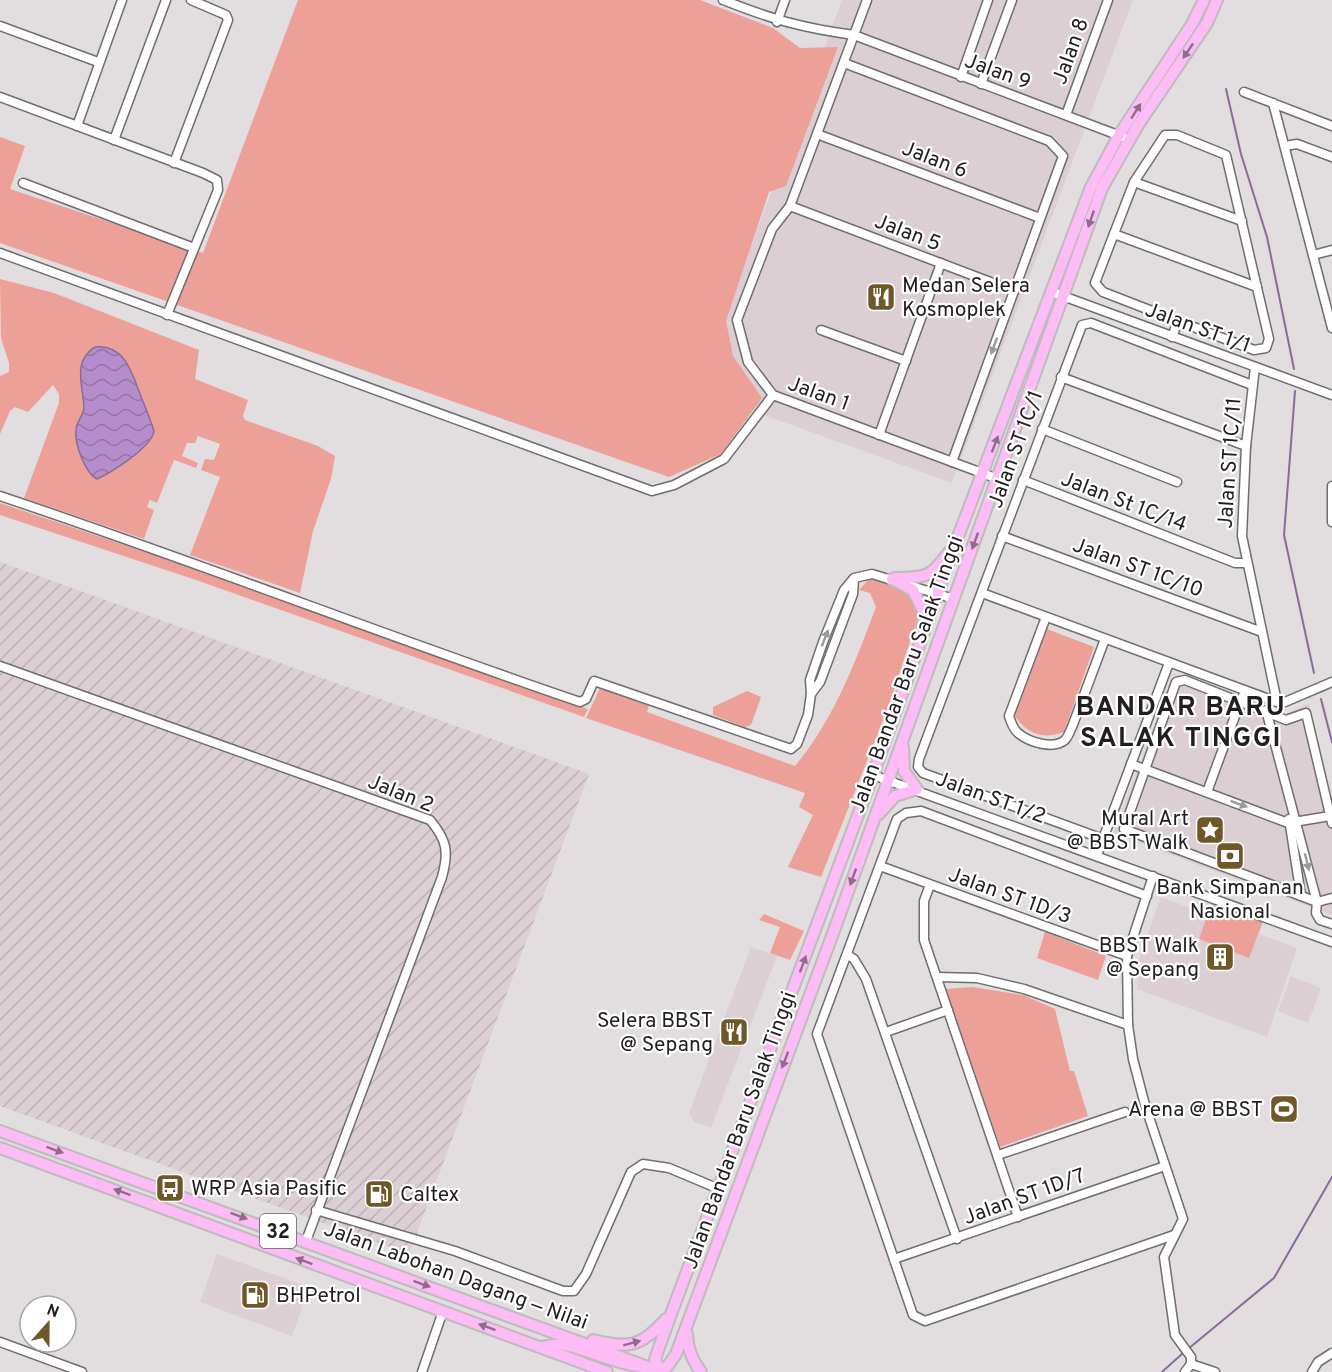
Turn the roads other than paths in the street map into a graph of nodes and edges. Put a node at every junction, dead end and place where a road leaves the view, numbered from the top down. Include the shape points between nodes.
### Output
1 (120, 0) edge
2 (166, 0) edge
3 (191, 0) edge
4 (723, 0) edge
5 (785, 0) edge
6 (867, 0) edge
7 (988, 0) edge
8 (1012, 0) edge
9 (1108, 0) edge
10 (1204, 0) edge
11 (1217, 0) edge
12 (777, 22) junction
13 (0, 26) edge
14 (854, 35) junction
15 (98, 62) junction
16 (844, 63) junction
17 (961, 76) junction
18 (981, 84) junction
19 (1244, 92) dead end
20 (0, 97) edge
21 (1273, 103) junction
22 (1066, 115) junction
23 (76, 126) junction
24 (1332, 126) edge
25 (817, 134) junction
26 (1124, 138) junction
27 (114, 140) junction
28 (1285, 146) junction
29 (1332, 157) edge
30 (174, 163) junction
31 (23, 183) dead end
32 (1134, 183) junction
33 (790, 206) junction
34 (1040, 218) junction
35 (1242, 221) junction
36 (1114, 234) junction
37 (194, 248) junction
38 (1332, 250) edge
39 (0, 253) edge
40 (1313, 255) junction
41 (941, 264) junction
42 (1257, 287) junction
43 (1014, 291) junction
44 (1052, 292) junction
45 (1064, 297) junction
46 (167, 315) junction
47 (1178, 321) junction
48 (1332, 328) edge
49 (821, 330) dead end
50 (1172, 337) junction
51 (906, 361) junction
52 (1254, 367) junction
53 (1061, 377) junction
54 (1252, 385) junction
55 (773, 395) junction
56 (1332, 395) edge
57 (1042, 429) junction
58 (879, 435) junction
59 (1246, 446) junction
60 (952, 462) junction
61 (983, 472) junction
62 (998, 478) junction
63 (1023, 480) junction
64 (1177, 482) dead end
65 (1332, 487) edge
66 (0, 496) edge
67 (1332, 522) edge
68 (1002, 536) junction
69 (956, 542) junction
70 (1247, 563) junction
71 (892, 579) junction
72 (939, 593) junction
73 (982, 593) junction
74 (954, 598) junction
75 (1046, 617) junction
76 (1262, 632) junction
77 (1105, 639) junction
78 (1169, 663) junction
79 (0, 666) edge
80 (906, 681) junction
81 (1332, 682) edge
82 (1244, 691) junction
83 (1263, 698) junction
84 (1240, 701) junction
85 (1277, 702) junction
86 (1267, 713) junction
87 (904, 732) junction
88 (1131, 764) junction
89 (1145, 769) junction
90 (873, 775) junction
91 (889, 780) junction
92 (917, 789) junction
93 (1207, 792) junction
94 (1331, 820) edge
95 (873, 822) junction
96 (1292, 822) junction
97 (1103, 840) junction
98 (1097, 855) junction
99 (880, 866) junction
100 (1154, 876) junction
101 (930, 885) junction
102 (1147, 896) junction
103 (1301, 896) junction
104 (1332, 898) edge
105 (1317, 902) junction
106 (1332, 924) edge
107 (1332, 942) edge
108 (848, 955) junction
109 (1127, 956) junction
110 (937, 977) junction
111 (948, 1010) junction
112 (1128, 1025) junction
113 (886, 1032) junction
114 (1125, 1112) dead end
115 (0, 1131) edge
116 (2, 1150) edge
117 (998, 1155) junction
118 (1165, 1166) junction
119 (719, 1189) junction
120 (316, 1210) junction
121 (1018, 1217) junction
122 (1174, 1234) junction
123 (957, 1239) junction
124 (306, 1241) junction
125 (696, 1250) junction
126 (712, 1257) junction
127 (894, 1259) junction
128 (443, 1311) junction
129 (671, 1314) junction
130 (687, 1328) junction
131 (555, 1332) junction
132 (0, 1342) edge
133 (542, 1347) junction
134 (1332, 1353) edge
135 (1191, 1364) junction
136 (82, 1372) edge
137 (422, 1372) edge
138 (607, 1372) edge
139 (660, 1372) edge
140 (701, 1372) edge
141 (1185, 1372) edge
142 (1215, 1372) edge
143 (1312, 1372) edge

1 - 15 street
2 - 27 street
3 - 30 street via 226,15 228,20
4 - 12 street, Jalan 9
5 - 12 street
6 - 14 street
7 - 17 street
8 - 18 street
9 - 22 street, Jalan 8
26 -> 10 main road, Jalan Bandar Baru Salak Tinggi
11 -> 26 main road, Jalan Bandar Baru Salak Tinggi via 1207,23
12 - 14 street, Jalan 9
13 - 15 street
14 - 16 street
14 - 17 street, Jalan 9
15 - 23 street
16 - 25 street
16 - 34 street via 1049,141 1063,156
17 - 18 street, Jalan 9
18 - 22 street, Jalan 9
19 - 21 street
20 - 23 street
21 - 24 street
21 - 28 street
22 - 26 street, Jalan 9
23 - 27 street
25 - 33 street
25 - 34 street, Jalan 6
26 - 44 main road, Jalan Bandar Baru Salak Tinggi via 1091,187
26 -> 45 main road, Jalan Bandar Baru Salak Tinggi
27 - 30 street
28 - 29 street via 1297,144
28 - 40 street
30 - 37 street via 211,176 218,185
31 - 37 street
32 - 35 street
32 - 35 street via 1165,135 1177,135 1226,154
32 - 36 street
33 - 41 street, Jalan 5
33 - 55 street, Jalan 1 via 776,222 737,320 748,362
34 - 43 street
35 - 42 street
36 - 42 street
36 - 47 street via 1095,283 1103,292
37 - 46 street
38 - 40 street
39 - 46 street
40 - 48 street
41 - 43 street, Jalan 5
41 - 51 street
42 - 47 street via 1269,339 1266,348 1254,350
43 -> 60 street
44 - 45 street, Jalan ST 1/1
61 -> 44 main road, Jalan Bandar Baru Salak Tinggi
45 - 50 street, Jalan ST 1/1
45 - 62 main road, Jalan Bandar Baru Salak Tinggi
46 - 55 street via 652,491 674,485 724,459
47 - 50 street
49 - 51 street
50 - 52 street, Jalan ST 1/1
51 - 58 street
52 - 54 street, Jalan ST 1C/11
52 - 56 street, Jalan ST 1/1
53 - 54 street, Jalan ST 1C/1 via 1079,328 1091,323
53 - 57 street, Jalan ST 1C/1
53 - 59 street
54 - 59 street, Jalan ST 1C/11
55 - 58 street, Jalan 1
57 - 63 street, Jalan ST 1C/1
57 - 64 street
58 - 60 street, Jalan 1
59 - 70 street, Jalan ST 1C/11 via 1242,536
60 - 61 street, Jalan 1
61 - 62 street, Jalan 1
61 - 69 main road, Jalan Bandar Baru Salak Tinggi
62 -> 74 main road, Jalan Bandar Baru Salak Tinggi
63 - 68 street, Jalan ST 1C/1
63 - 70 street, Jalan St 1C/14 via 1235,563
65 - 67 street
66 - 71 street via 580,702 586,699 594,681 791,748 798,744 812,694 810,680 844,590 854,578 872,574
68 - 73 street, Jalan ST 1C/1
68 - 76 street, Jalan ST 1C/10
69 - 71 main road via 938,569 918,577
69 - 72 main road, Jalan Bandar Baru Salak Tinggi
70 - 76 street, Jalan ST 1C/11
71 - 72 street
71 - 80 main road via 913,590 925,615
72 - 74 street
72 - 80 main road, Jalan Bandar Baru Salak Tinggi
73 - 75 street
73 - 97 street, Jalan ST 1C/1 via 918,767
74 - 87 main road, Jalan Bandar Baru Salak Tinggi
75 - 77 street
75 - 77 street via 1009,716 1013,728 1032,741 1054,745 1065,740
76 - 85 street, Jalan ST 1C/11
77 - 78 street
78 - 82 street
78 - 88 street
79 - 120 street, Jalan 2 via 430,820 440,832 448,855 442,877
80 - 90 main road, Jalan Bandar Baru Salak Tinggi
81 - 85 street
82 - 83 street
82 - 84 street
83 - 85 street
83 - 86 street
84 - 86 street
84 - 89 street via 1185,680 1176,682
84 - 93 street
86 - 94 street via 1286,720 1306,713
86 - 96 street
87 - 91 main road, Jalan Bandar Baru Salak Tinggi
87 - 92 main road via 904,771
88 - 89 street
88 - 97 street
89 - 93 street
89 - 103 street via 1124,825 1126,831
90 - 91 street, Jalan ST 1/2
119 -> 90 main road, Jalan Bandar Baru Salak Tinggi
91 - 92 street, Jalan ST 1/2
91 - 95 main road, Jalan Bandar Baru Salak Tinggi
92 - 95 main road via 895,796
92 - 98 street, Jalan ST 1/2
93 -> 96 street
94 - 96 street
95 -> 126 main road, Jalan Bandar Baru Salak Tinggi
96 - 103 street
96 -> 105 street
97 - 98 street
98 - 100 street, Jalan ST 1/2
99 - 101 street, Jalan ST 1D/3
99 - 102 street via 897,819 921,811
99 - 108 street
100 - 102 street
100 - 107 street, Jalan ST 1/2
101 - 109 street, Jalan ST 1D/3
101 - 110 street via 924,901 924,940
102 - 109 street
103 - 105 street
104 - 105 street
105 - 106 street via 1320,920
108 - 113 street via 866,979
108 - 127 street via 817,1034
109 - 112 street
110 - 111 street
110 - 112 street via 977,978 1024,989
111 - 113 street
111 - 117 street
112 - 118 street via 1145,1105
113 - 123 street
114 - 117 street
115 -> 124 main road, Jalan Labohan Dagang ‒ Nilai / 32
128 -> 116 main road, Jalan Labohan Dagang ‒ Nilai / 32
117 - 121 street
118 - 121 street, Jalan ST 1D/7
118 - 122 street via 1183,1219
119 - 120 street via 669,1168 642,1164 631,1172 586,1275 574,1291 563,1291 455,1251
119 - 125 main road, Jalan Bandar Baru Salak Tinggi
120 - 124 street, Jalan 2
121 - 123 street, Jalan ST 1D/7
122 - 127 street via 925,1321 913,1315
122 - 135 street via 1164,1257 1175,1335
123 - 127 street, Jalan ST 1D/7
124 -> 131 main road, Jalan Labohan Dagang ‒ Nilai / 32
125 - 126 main road
125 - 129 main road, Jalan Bandar Baru Salak Tinggi
126 - 130 main road, Jalan Bandar Baru Salak Tinggi
133 -> 128 main road, Jalan Labohan Dagang ‒ Nilai / 32
128 - 137 street
131 -> 129 main road via 619,1347 651,1336
129 - 139 main road, Jalan Bandar Baru Salak Tinggi via 655,1359
130 - 139 main road, Jalan Bandar Baru Salak Tinggi via 672,1363
130 - 140 main road via 687,1344
131 - 139 main road, Jalan Labohan Dagang ‒ Nilai / 32
132 - 136 street
133 - 138 main road, Jalan Labohan Dagang ‒ Nilai / 32
133 - 139 main road via 563,1344 630,1369
134 - 143 street via 1318,1362
135 - 141 street
135 - 142 street

